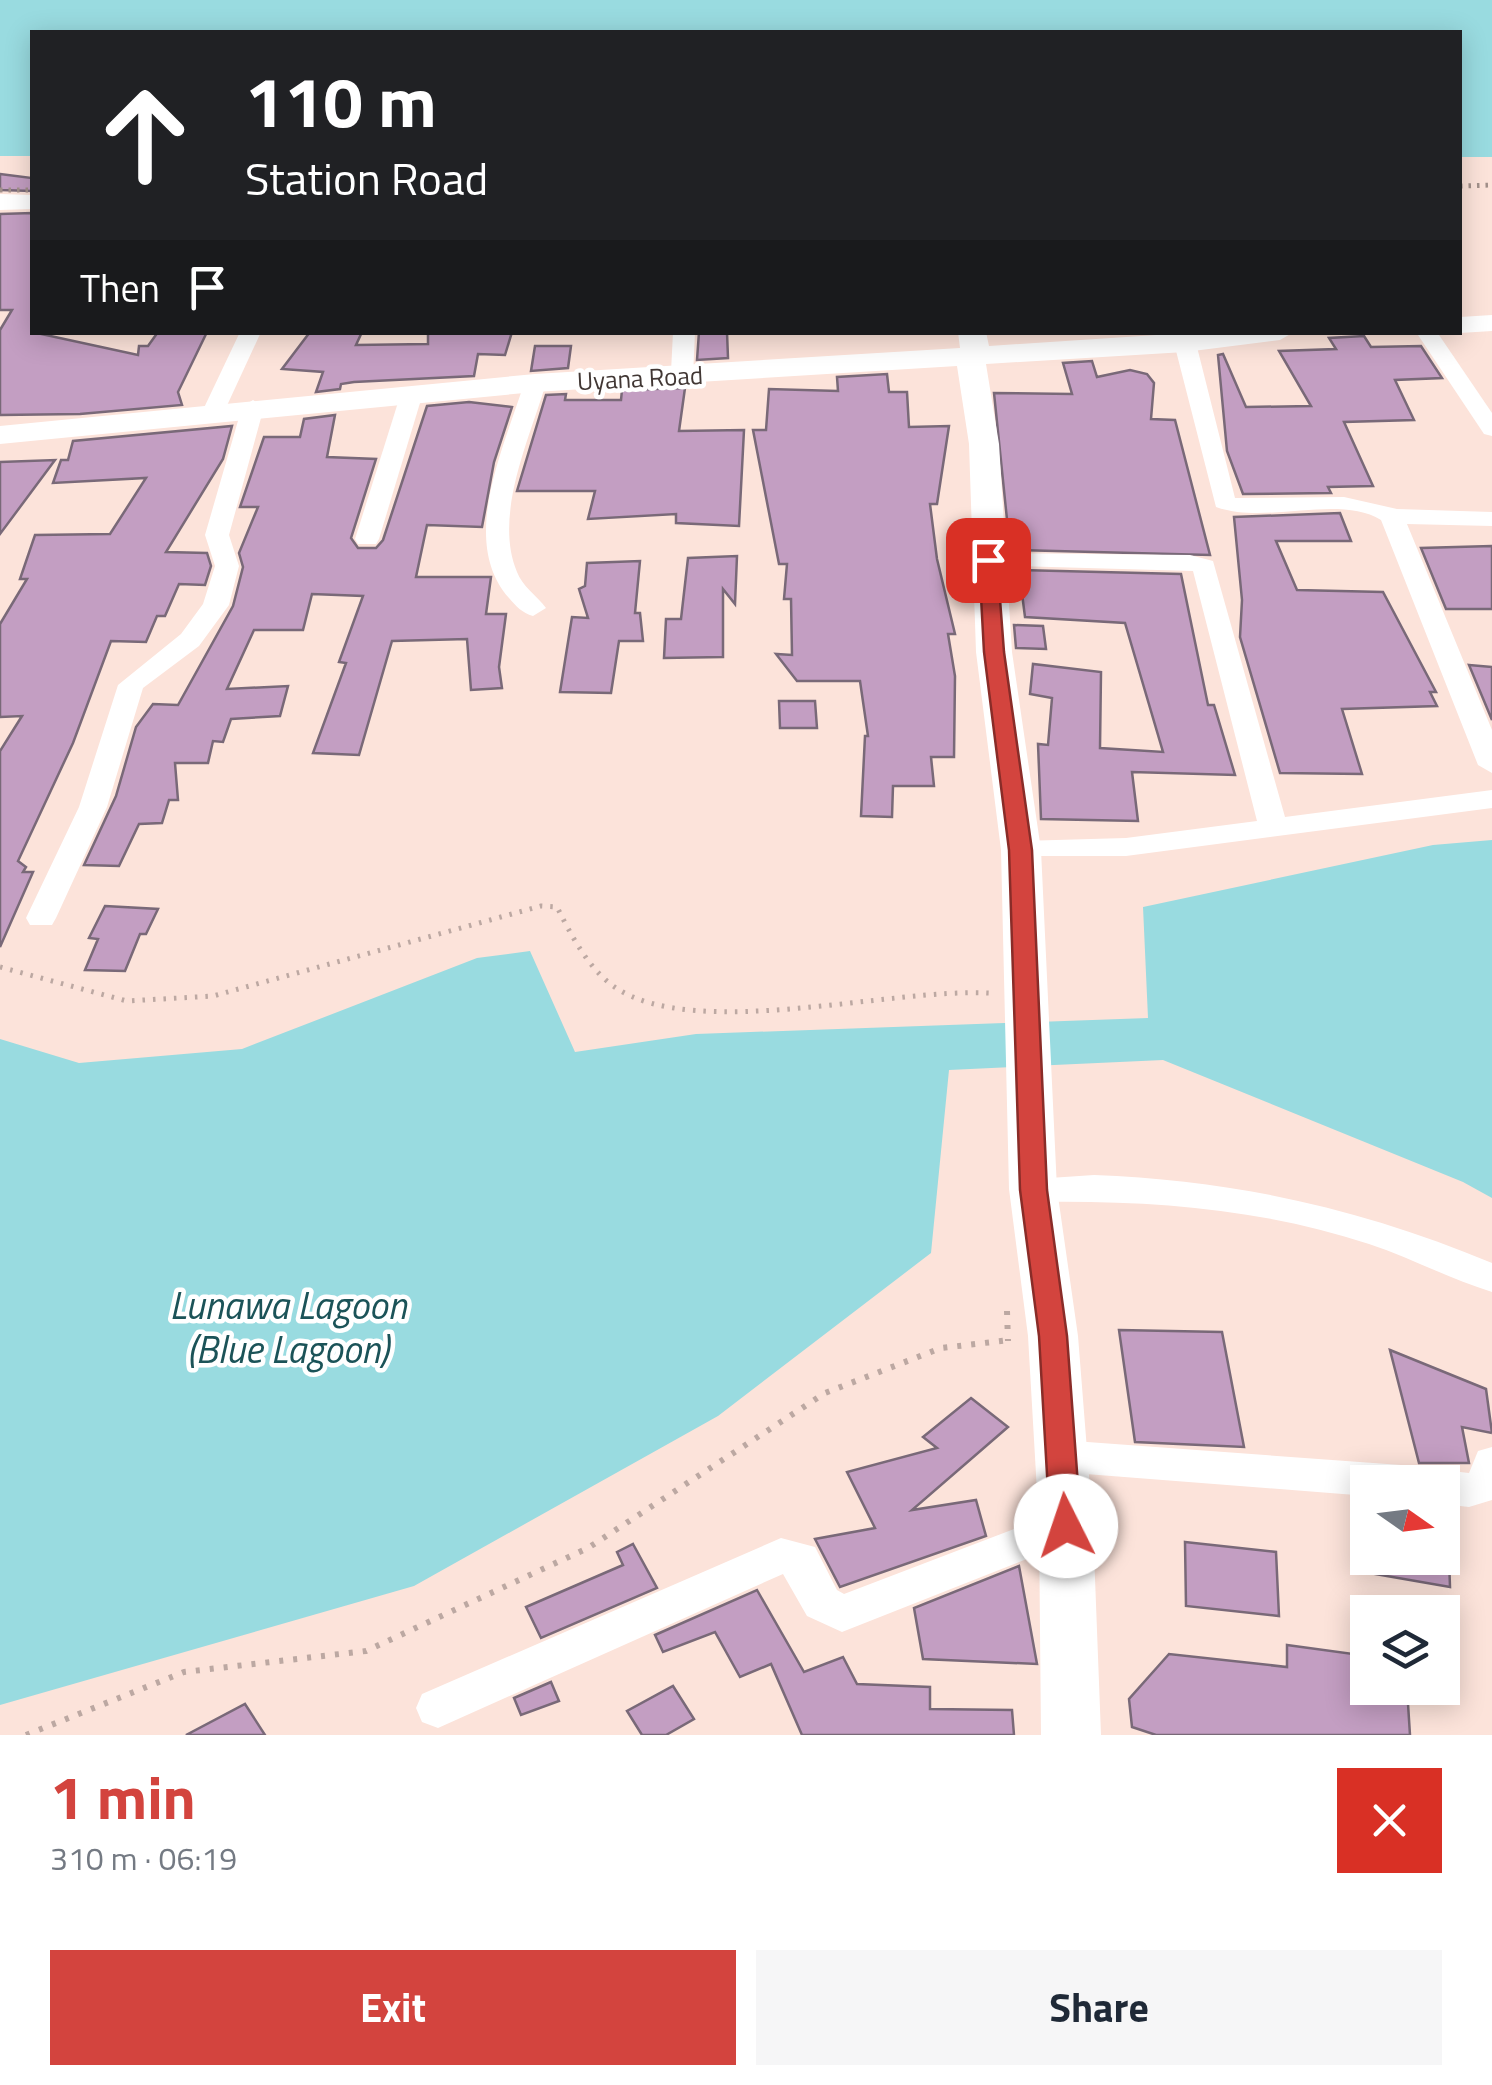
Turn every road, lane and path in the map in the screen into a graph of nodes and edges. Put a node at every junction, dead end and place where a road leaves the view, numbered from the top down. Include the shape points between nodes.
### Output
1 (0, 202) edge
2 (30, 202) edge
3 (1492, 323) edge
4 (1462, 324) edge
5 (251, 335) edge
6 (684, 335) edge
7 (1227, 335) edge
8 (1428, 335) edge
9 (971, 343) edge
10 (1185, 343) junction
11 (677, 377) junction
12 (535, 383) junction
13 (412, 392) junction
14 (253, 407) junction
15 (213, 412) junction
16 (1492, 429) edge
17 (0, 435) edge
18 (1392, 516) junction
19 (1492, 519) edge
20 (367, 539) dead end
21 (988, 560) junction
22 (533, 608) dead end
23 (1492, 765) edge
24 (1492, 798) edge
25 (1273, 828) junction
26 (1020, 850) junction
27 (42, 918) dead end
28 (0, 966) edge
29 (1012, 1006) junction
30 (1033, 1190) junction
31 (1492, 1278) edge
32 (1053, 1336) junction
33 (1060, 1456) junction
34 (1492, 1464) edge
35 (1350, 1478) edge
36 (1460, 1489) edge
37 (1066, 1526) junction
38 (438, 1708) dead end
39 (26, 1735) edge
40 (1071, 1735) edge

1 - 2 street
3 - 4 street
5 - 15 street
6 - 11 street
7 - 10 street, Uyana Road
8 - 16 street
9 - 10 street, Uyana Road
9 - 11 street, Uyana Road
9 - 21 street via 984,444
10 - 18 street via 1224,502 1241,508 1362,505 1385,508
11 - 12 street, Uyana Road
12 - 13 street, Uyana Road
12 - 22 street via 500,509 499,544 502,570
13 - 14 street, Uyana Road
13 - 20 street
14 - 15 street, Uyana Road
14 - 27 street via 217,535 226,566 216,605 190,640 131,685 94,807
15 - 17 street, Uyana Road
18 - 19 street
18 - 23 street
21 - 25 street via 1204,566
21 - 26 street
24 - 25 street
25 - 26 street via 1126,847
26 - 29 street
28 - 29 path via 127,1001 213,996 540,906 557,907 585,954 616,988 660,1006 702,1011 988,992
29 - 30 street via 1030,1073
30 - 31 street via 1120,1186 1256,1200 1367,1227
30 - 32 street
32 - 33 street
32 - 39 path via 941,1348 825,1392 588,1548 366,1651 184,1672
33 - 35 street
33 - 37 street
34 - 36 street via 1485,1486
37 - 38 street via 842,1614 822,1604 800,1560 781,1556
37 - 40 street

